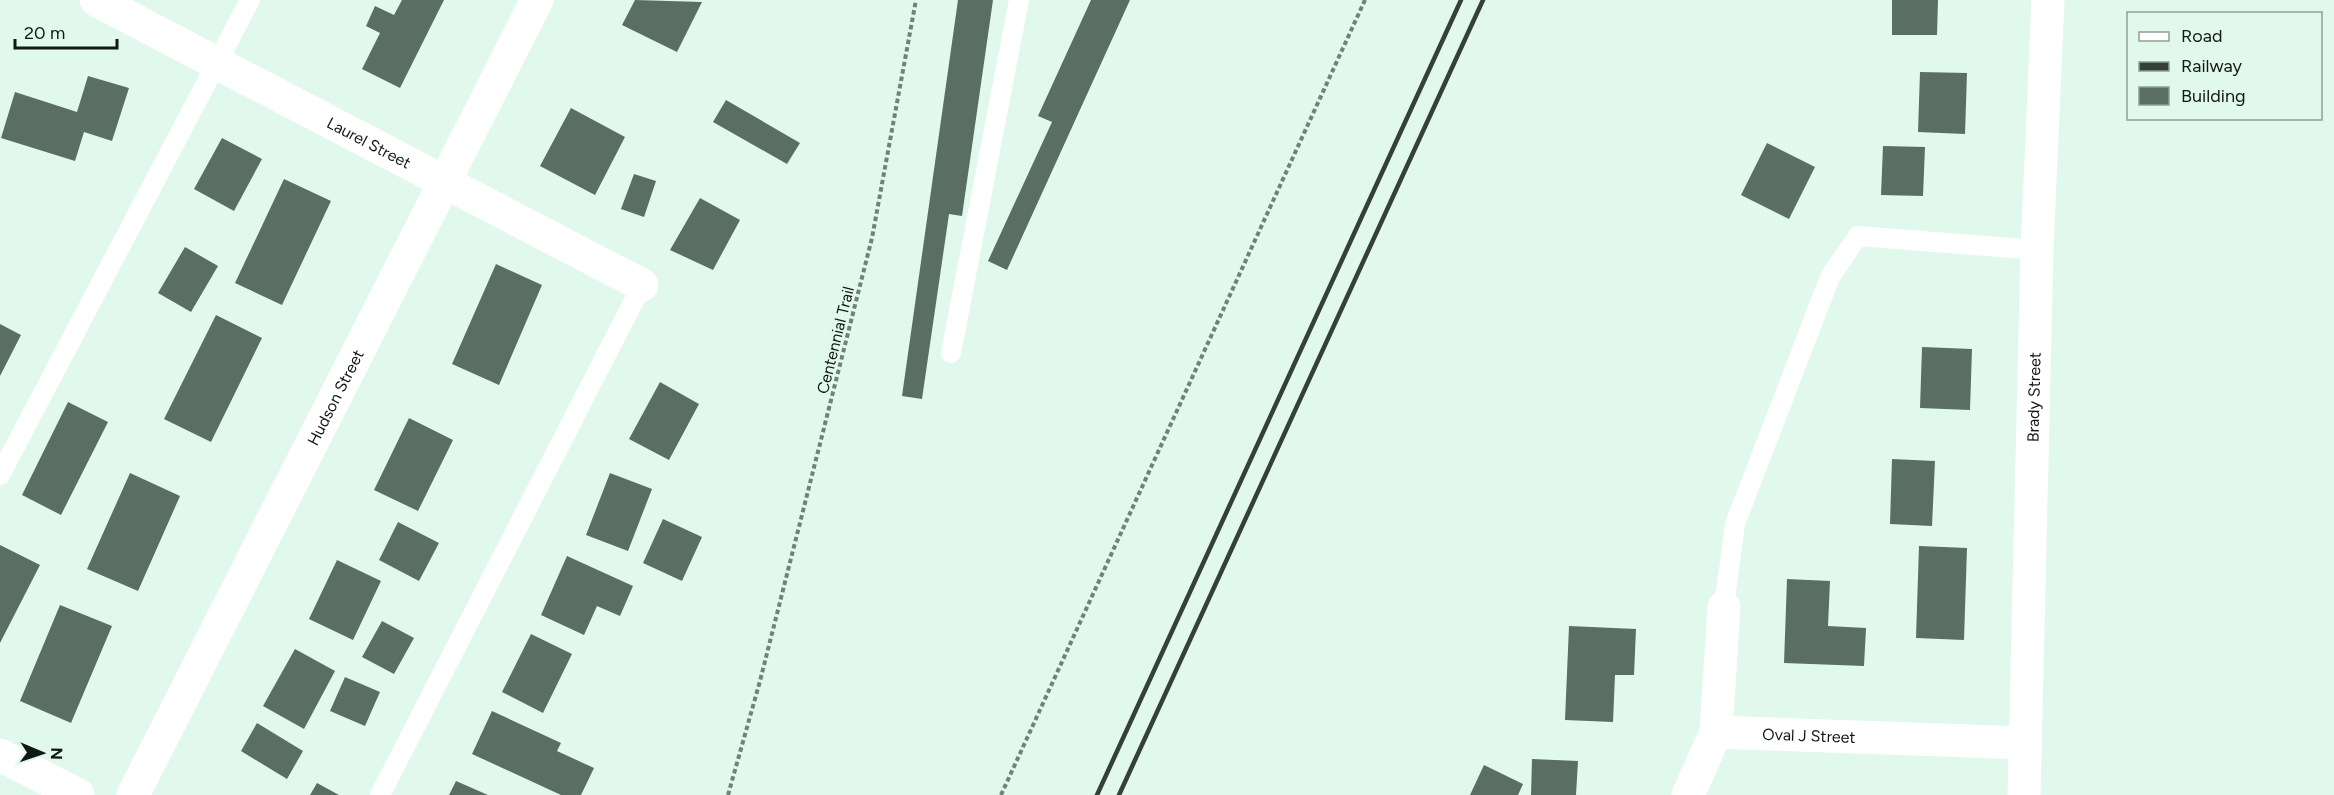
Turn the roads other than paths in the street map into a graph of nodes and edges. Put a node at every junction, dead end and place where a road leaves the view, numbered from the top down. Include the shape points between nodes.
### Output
1 (96, 0) edge
2 (250, 0) edge
3 (537, 0) edge
4 (1019, 0) edge
5 (2048, 0) edge
6 (218, 63) junction
7 (444, 180) junction
8 (2037, 249) junction
9 (642, 285) joint
10 (951, 353) dead end
11 (0, 475) edge
12 (1724, 607) joint
13 (1716, 732) junction
14 (2026, 743) junction
15 (0, 755) edge
16 (78, 795) edge
17 (133, 795) edge
18 (380, 795) edge
19 (1688, 795) edge
20 (2024, 795) edge

1 - 6 street, Laurel Street
2 - 6 lane
3 - 7 street, Hudson Street
4 - 10 lane
5 - 8 street, Brady Street
6 - 7 street, Laurel Street
6 - 11 lane
7 - 9 street, Laurel Street
7 - 17 street, Hudson Street
8 - 12 lane via 1858,236 1830,277 1735,524
8 - 14 street, Brady Street
9 - 18 lane
12 - 13 street
13 - 14 street, Oval J Street
13 - 19 street
14 - 20 street, Brady Street
15 - 16 street

